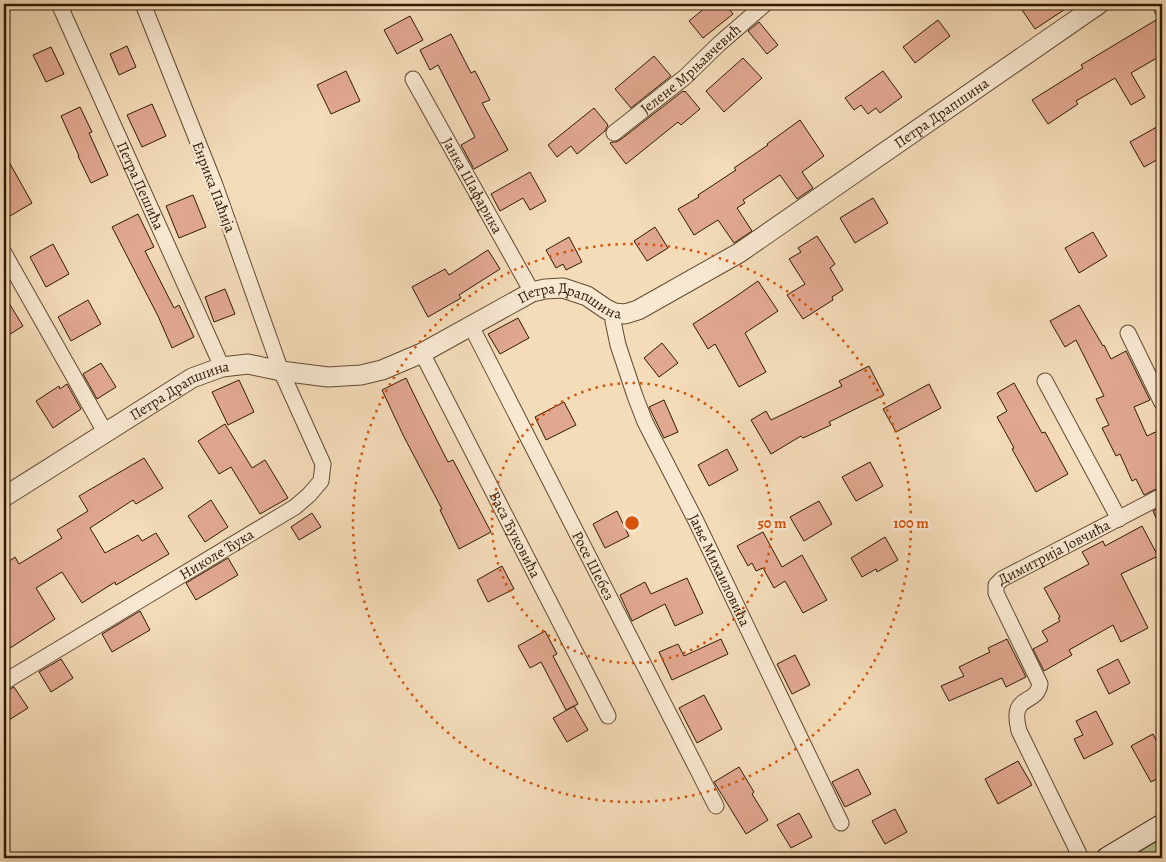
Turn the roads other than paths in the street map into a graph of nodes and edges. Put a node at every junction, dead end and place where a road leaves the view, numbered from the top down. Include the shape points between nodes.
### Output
1 (59, 4) edge
2 (143, 4) edge
3 (765, 4) edge
4 (1160, 4) edge
5 (1090, 6) edge
6 (1162, 9) edge
7 (414, 79) dead end
8 (614, 133) dead end
9 (4, 253) edge
10 (532, 292) junction
11 (614, 313) junction
12 (471, 326) junction
13 (1128, 333) dead end
14 (422, 353) junction
15 (222, 367) junction
16 (281, 371) junction
17 (1045, 381) dead end
18 (1162, 403) edge
19 (105, 432) junction
20 (1162, 496) edge
21 (4, 497) edge
22 (1119, 519) junction
23 (4, 682) edge
24 (608, 716) dead end
25 (716, 806) dead end
26 (841, 823) dead end
27 (1162, 825) edge
28 (1081, 858) edge
29 (1107, 858) edge

1 - 15 street, Петра Пешића
2 - 16 street, Енрика Паћија via 215,185
3 - 8 street, Јелене Мрњавчевић via 685,77
4 - 6 street
5 - 11 street, Петра Драпшина via 739,253 638,310
7 - 10 street, Јанка Шафарика
9 - 19 street
10 - 11 street, Петра Драпшина via 563,288 588,296
10 - 12 street, Петра Драпшина
11 - 26 street, Јање Михаиловића via 618,345 645,422
12 - 14 street, Петра Драпшина
12 - 25 street, Росе Шебез
13 - 18 street
14 - 16 street, Петра Драпшина via 361,375 328,377
14 - 24 street, Васа Ћуковића
15 - 16 street, Петра Драпшина via 248,364
15 - 19 street, Петра Драпшина via 192,378
16 - 23 street, Николе Ћука via 323,464 321,480 309,495
17 - 22 street, Димитрија Јовчића
19 - 21 street, Петра Драпшина
20 - 22 street, Димитрија Јовчића
22 - 28 street, Димитрија Јовчића via 996,585 996,593 1040,684 1037,693 1017,709 1019,731
27 - 29 main road

